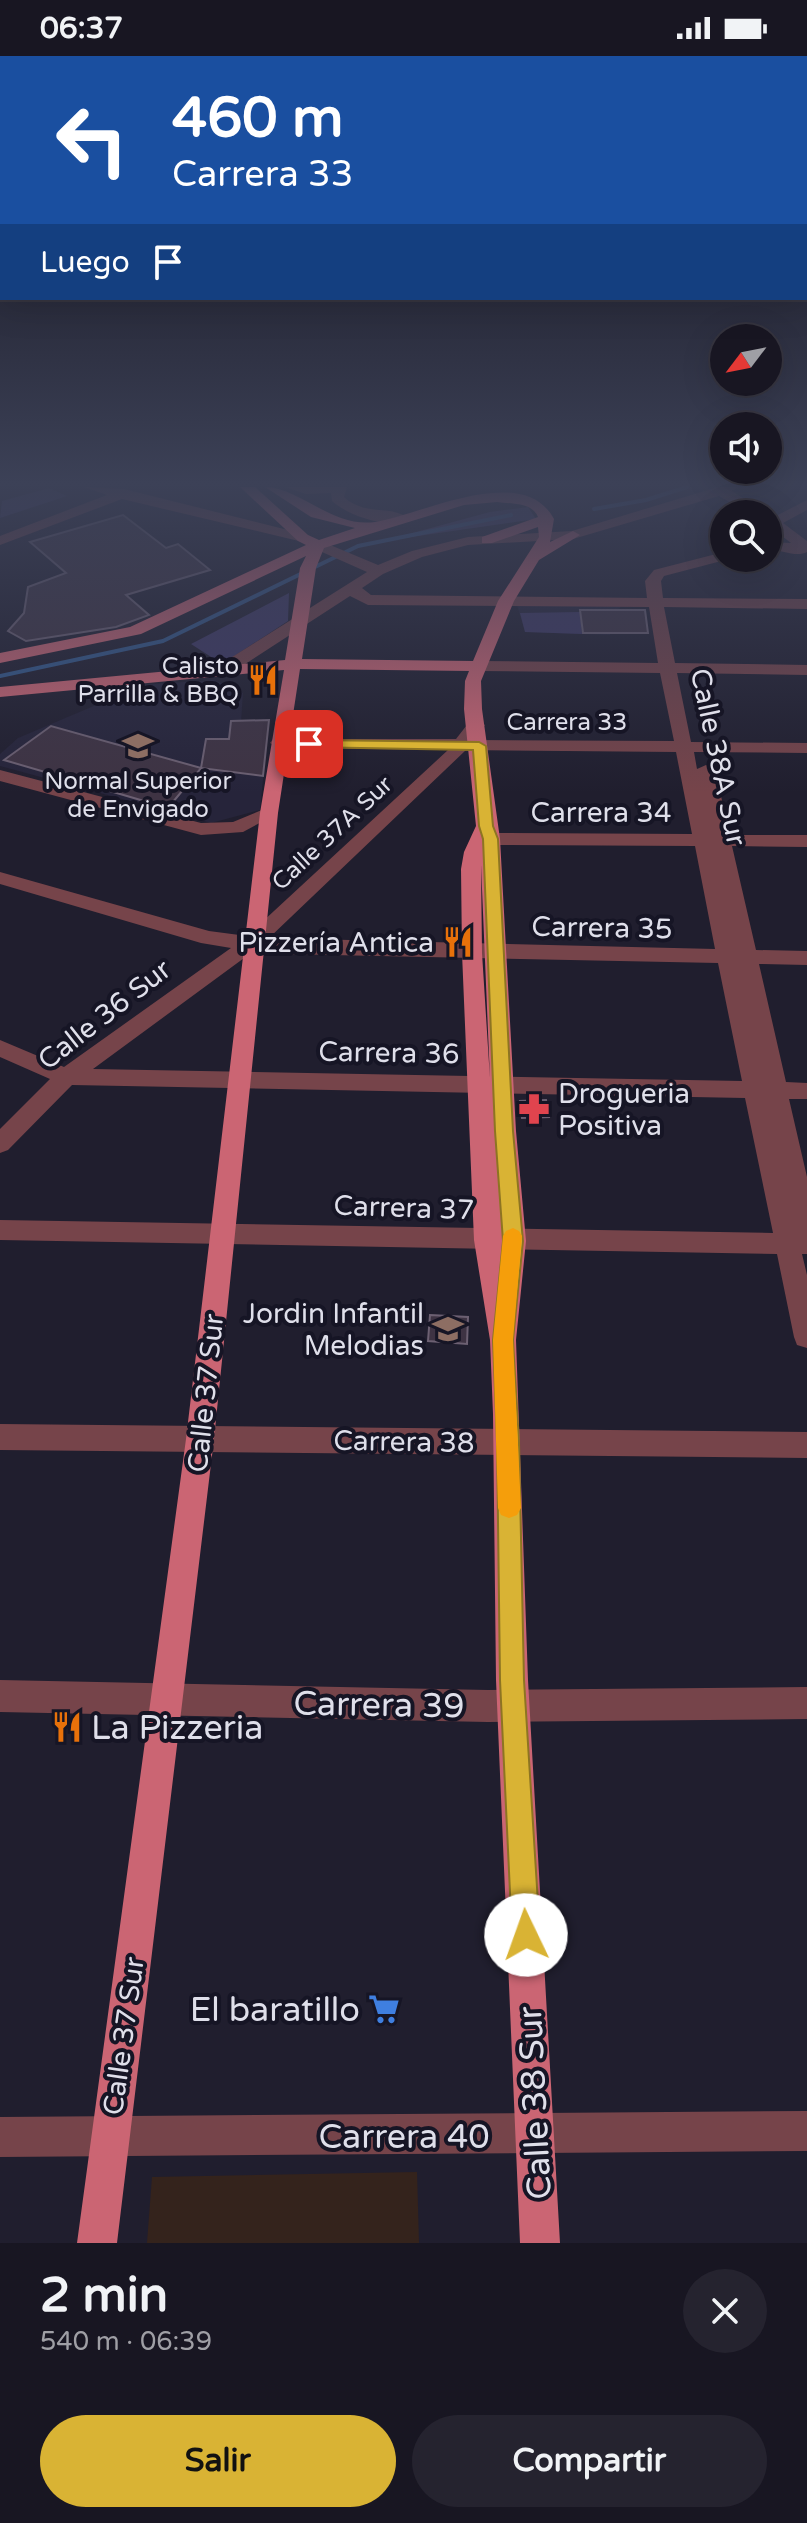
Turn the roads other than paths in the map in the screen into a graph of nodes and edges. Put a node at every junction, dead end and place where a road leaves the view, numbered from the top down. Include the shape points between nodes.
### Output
1 (225, 589) edge
2 (305, 589) edge
3 (350, 589) edge
4 (355, 589) edge
5 (513, 589) edge
6 (660, 589) edge
7 (368, 600) junction
8 (506, 601) junction
9 (661, 601) junction
10 (807, 604) edge
11 (297, 629) junction
12 (0, 658) edge
13 (291, 664) junction
14 (478, 666) junction
15 (227, 668) junction
16 (675, 668) junction
17 (807, 670) edge
18 (0, 692) edge
19 (476, 725) joint
20 (279, 743) junction
21 (470, 746) junction
22 (693, 747) junction
23 (807, 748) edge
24 (4, 781) edge
25 (269, 813) junction
26 (488, 832) junction
27 (712, 840) junction
28 (807, 841) edge
29 (0, 878) edge
30 (253, 942) junction
31 (472, 953) junction
32 (495, 953) junction
33 (736, 957) junction
34 (807, 958) edge
35 (0, 1048) edge
36 (66, 1077) junction
37 (241, 1081) junction
38 (478, 1083) junction
39 (503, 1083) junction
40 (766, 1089) junction
41 (807, 1091) edge
42 (0, 1144) edge
43 (0, 1230) edge
44 (223, 1233) junction
45 (500, 1240) junction
46 (801, 1240) edge
47 (807, 1337) edge
48 (0, 1437) edge
49 (200, 1439) junction
50 (508, 1443) junction
51 (807, 1445) edge
52 (0, 1696) edge
53 (168, 1701) junction
54 (807, 1703) edge
55 (514, 1705) junction
56 (807, 2131) edge
57 (536, 2134) junction
58 (0, 2137) edge
59 (110, 2137) junction
60 (97, 2243) edge
61 (540, 2243) edge

1 - 12 main road via 135,631
2 - 11 main road, Calle 37 Sur
3 - 11 street
4 - 7 street
5 - 8 main road
6 - 9 street, Calle 38A Sur
7 - 8 street
7 - 11 street via 335,607
8 - 9 street
8 - 14 main road
9 - 10 street
9 - 16 street, Calle 38A Sur
11 - 13 main road, Calle 37 Sur
11 - 15 street
13 - 14 main road
13 - 15 main road
13 - 20 main road, Calle 37 Sur
14 - 16 street
14 - 19 main road via 472,696
15 - 18 main road
16 - 17 street
16 - 22 street, Calle 38A Sur
19 - 21 street, Calle 37A Sur
20 - 21 street, Carrera 33
20 - 25 main road, Calle 37 Sur
21 - 22 street, Carrera 33
21 - 26 main road, Calle 38 Sur
21 - 30 street, Calle 37A Sur
22 - 23 street, Carrera 33
22 - 27 street, Calle 38A Sur
24 - 25 street via 213,830 236,828
25 - 30 main road, Calle 37 Sur
26 - 27 street, Carrera 34
26 - 31 main road, Calle 38 Sur via 474,852 471,869
26 - 32 main road, Calle 38 Sur
27 - 28 street, Carrera 34
27 - 33 street, Calle 38A Sur
29 - 30 street, Carrera 35 via 208,938
30 - 31 street, Carrera 35
30 - 36 street, Calle 36 Sur
30 - 37 main road, Calle 37 Sur
31 - 32 street, Carrera 35
31 - 38 main road, Calle 38 Sur
32 - 33 street, Carrera 35
32 - 39 main road, Calle 38 Sur
33 - 34 street, Carrera 35
33 - 40 street, Calle 38A Sur
35 - 36 street
36 - 37 street, Carrera 36
36 - 42 street, Calle 36 Sur
37 - 38 street, Carrera 36
37 - 44 main road, Calle 37 Sur
38 - 39 street, Carrera 36
38 - 45 main road, Calle 38 Sur
39 - 40 street, Carrera 36
39 - 45 main road, Calle 38 Sur
40 - 41 street, Carrera 36
40 - 46 street, Calle 38A Sur
43 - 44 street, Carrera 37
44 - 45 street, Carrera 37
44 - 49 main road, Calle 37 Sur
45 - 46 street, Carrera 37
45 - 50 main road, Calle 38 Sur
46 - 47 street, Calle 38A Sur
48 - 49 street, Carrera 38
49 - 50 street, Carrera 38
49 - 53 main road, Calle 37 Sur
50 - 51 street, Carrera 38
50 - 55 main road, Calle 38 Sur
52 - 53 street, Carrera 39
53 - 55 street, Carrera 39
53 - 59 main road, Calle 37 Sur
54 - 55 street, Carrera 39
55 - 57 main road, Calle 38 Sur
56 - 57 street, Carrera 40
57 - 59 street, Carrera 40
57 - 61 main road, Calle 38 Sur
58 - 59 street, Carrera 40
59 - 60 main road, Calle 37 Sur

